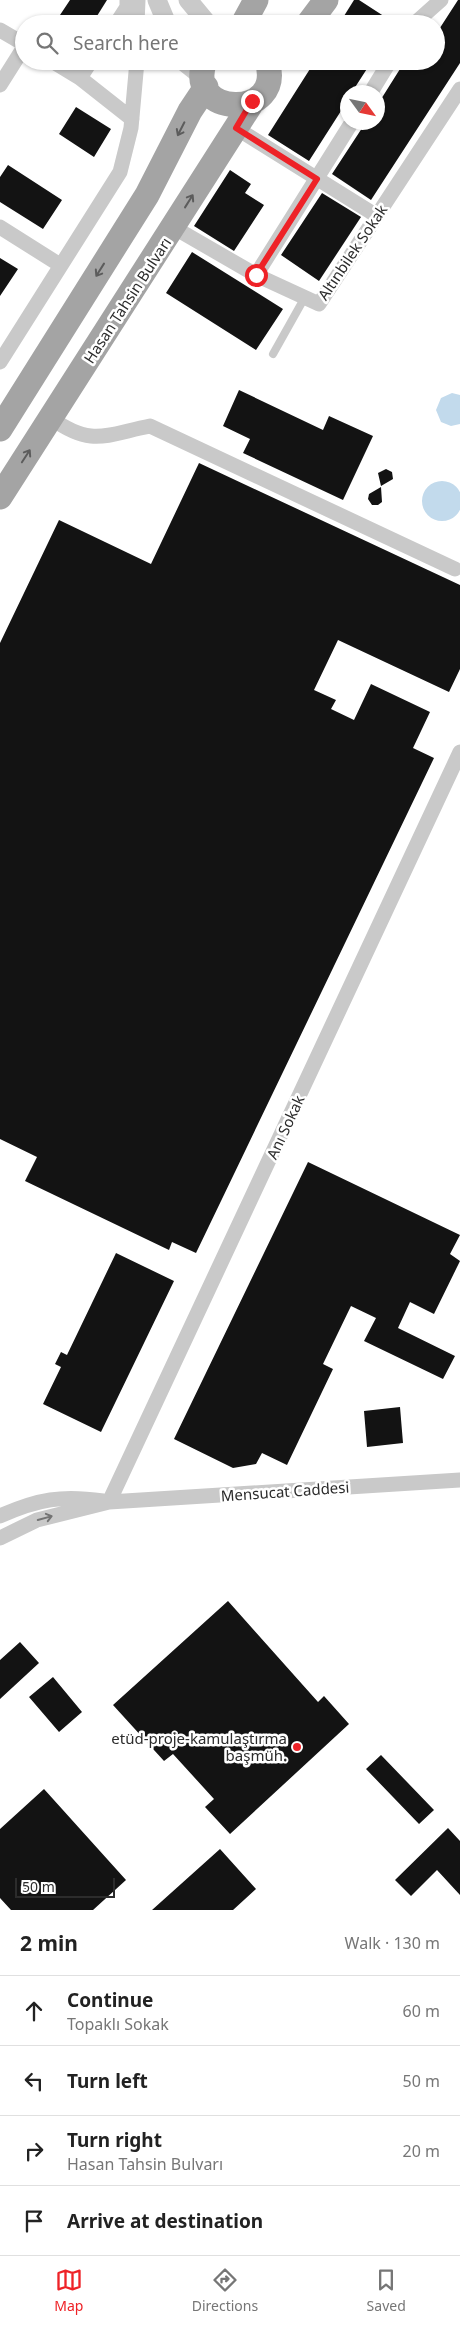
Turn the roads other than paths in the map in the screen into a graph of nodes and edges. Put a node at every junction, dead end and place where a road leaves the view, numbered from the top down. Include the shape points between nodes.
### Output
1 (127, 0) edge
2 (138, 0) edge
3 (158, 0) edge
4 (188, 0) edge
5 (256, 0) edge
6 (326, 0) edge
7 (441, 0) edge
8 (122, 15) edge
9 (137, 15) edge
10 (164, 15) edge
11 (200, 15) edge
12 (248, 15) edge
13 (315, 15) edge
14 (424, 15) edge
15 (0, 30) edge
16 (15, 40) edge
17 (15, 61) edge
18 (67, 70) edge
19 (85, 70) edge
20 (136, 70) edge
21 (270, 70) edge
22 (384, 70) edge
23 (204, 75) edge
24 (80, 78) junction
25 (0, 85) edge
26 (375, 85) edge
27 (460, 88) edge
28 (252, 101) junction
29 (132, 118) junction
30 (236, 128) junction
31 (347, 130) edge
32 (317, 179) junction
33 (377, 216) junction
34 (0, 227) edge
35 (173, 228) junction
36 (60, 265) junction
37 (256, 275) junction
38 (305, 297) junction
39 (273, 354) dead end
40 (0, 362) edge
41 (50, 418) junction
42 (0, 429) edge
43 (0, 497) edge
44 (455, 569) dead end
45 (459, 755) edge
46 (460, 1480) edge
47 (109, 1502) junction
48 (0, 1516) edge
49 (0, 1538) edge

1 - 8 street
2 - 9 street
3 - 10 street
4 - 11 street
5 - 12 main road
6 - 13 main road
7 - 14 street
15 - 16 street
17 - 25 street
18 - 24 street
19 - 24 street
20 - 29 street
21 - 28 main road, Hasan Tahsin Bulvarı via 261,94
22 - 26 street
23 - 28 main road via 216,100 231,106
23 -> 42 main road via 190,111 147,196
24 - 29 street
27 - 33 street, Altınbilek Sokak
28 - 30 main road, Hasan Tahsin Bulvarı
29 - 36 street via 120,172
30 - 32 street
35 -> 30 main road, Hasan Tahsin Bulvarı
31 - 32 street
32 - 33 street
32 - 37 street
33 - 38 street, Altınbilek Sokak via 319,304
34 - 36 street
35 - 37 street, Altınbilek Sokak
35 - 41 main road, Hasan Tahsin Bulvarı
36 - 40 street
37 - 38 street, Altınbilek Sokak
38 - 39 lane
43 -> 41 main road, Hasan Tahsin Bulvarı
41 - 44 street via 85,437 150,426
45 - 47 street, Anı Sokak
46 - 47 street, Mensucat Caddesi
47 - 48 street, Mensucat Caddesi via 75,1497 29,1503
49 -> 47 street, Mensucat Caddesi via 37,1520

